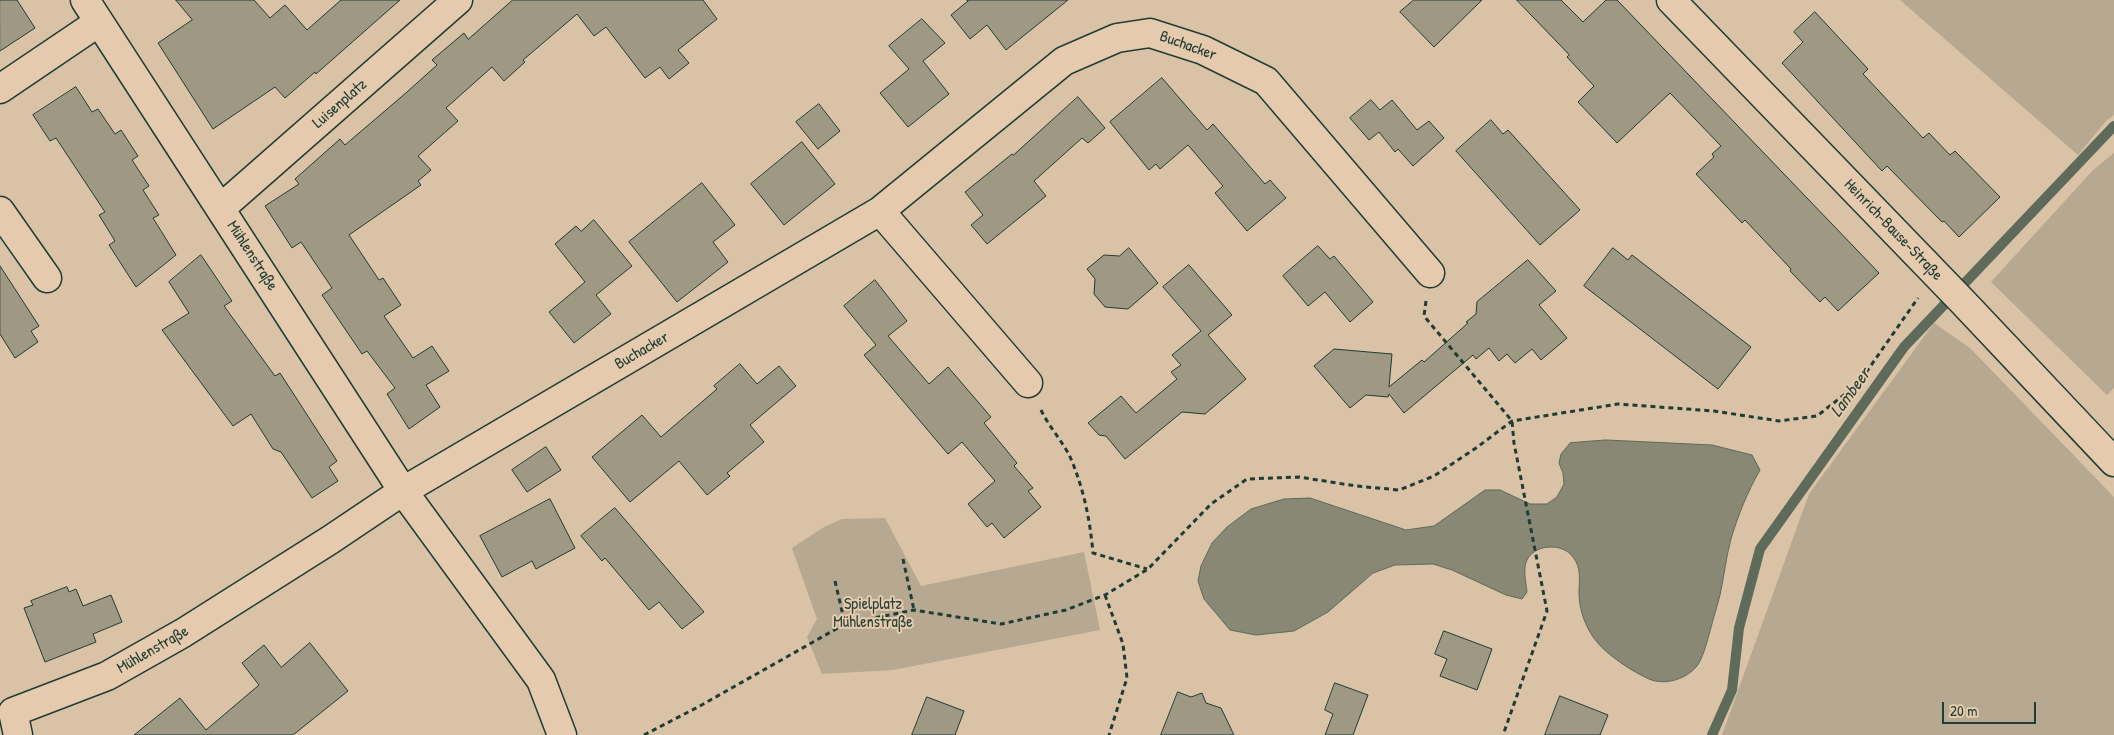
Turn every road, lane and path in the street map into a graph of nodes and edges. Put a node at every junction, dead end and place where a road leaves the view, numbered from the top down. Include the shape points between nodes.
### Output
1 (458, 0) edge
2 (1671, 0) edge
3 (92, 11) edge
4 (0, 89) edge
5 (221, 208) junction
6 (0, 211) edge
7 (880, 211) junction
8 (1430, 273) joint
9 (47, 278) dead end
10 (1948, 287) junction
11 (1028, 383) joint
12 (1512, 421) junction
13 (2114, 462) edge
14 (403, 491) junction
15 (903, 559) dead end
16 (1148, 569) junction
17 (835, 581) dead end
18 (1105, 595) junction
19 (914, 610) junction
20 (845, 624) junction
21 (18, 735) edge
22 (562, 735) edge
23 (644, 735) edge
24 (1109, 735) edge
25 (1503, 735) edge

1 - 5 street, Luisenplatz
2 - 10 street, Heinrich-Bause-Straße
3 - 4 street, Mühlenstraße
3 - 5 street, Mühlenstraße
5 - 14 street, Mühlenstraße
6 - 9 street
7 - 8 street, Buchacker via 1064,61 1117,38 1150,33 1203,50 1266,81
7 - 11 street
7 - 14 street, Buchacker
8 - 12 path via 1424,316
10 - 12 path via 1917,298 1858,384 1817,416 1778,421 1714,411 1618,404
10 - 13 street, Heinrich-Bause-Straße
11 - 16 path via 1049,426 1071,458 1089,512 1093,553
12 - 16 path via 1434,476 1399,490 1299,477 1247,479 1211,504
12 - 25 path via 1547,611
14 - 21 street, Mühlenstraße via 183,633 106,676 13,712
14 - 22 street, Mühlenstraße via 540,680
15 - 19 path
16 - 18 path
17 - 20 path
18 - 19 path via 1066,610 1001,624
18 - 24 path via 1123,644 1127,678
19 - 20 path
20 - 23 path

